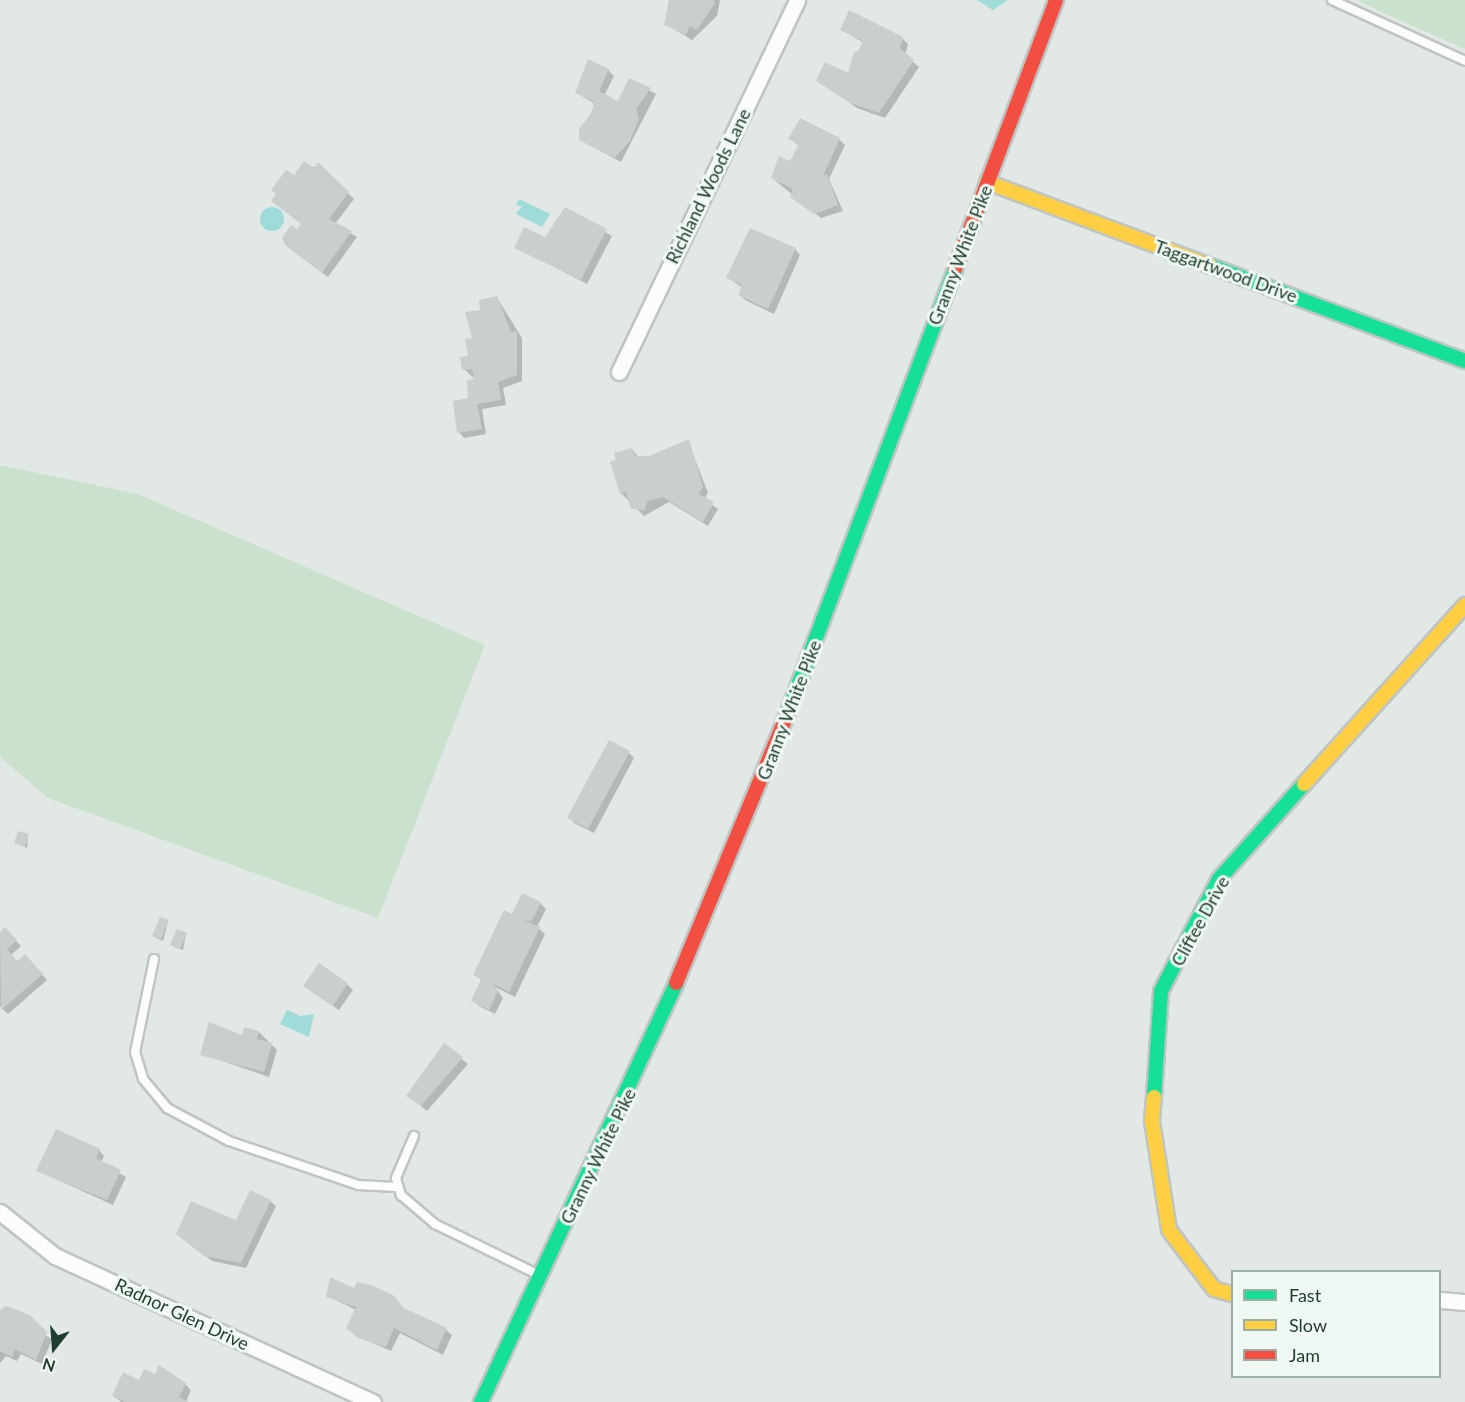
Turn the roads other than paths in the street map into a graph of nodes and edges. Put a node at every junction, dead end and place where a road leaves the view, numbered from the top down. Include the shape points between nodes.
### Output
1 (797, 0) edge
2 (1056, 0) edge
3 (1332, 0) edge
4 (1465, 61) edge
5 (987, 182) junction
6 (1465, 361) edge
7 (619, 372) dead end
8 (1465, 604) edge
9 (154, 959) dead end
10 (414, 1136) dead end
11 (396, 1187) junction
12 (0, 1212) edge
13 (540, 1275) junction
14 (1231, 1293) edge
15 (1441, 1300) edge
16 (1465, 1302) edge
17 (373, 1402) edge
18 (481, 1402) edge

1 - 7 street, Richland Woods Lane
2 - 5 main road, Granny White Pike
3 - 4 lane
5 - 6 main road, Taggartwood Drive
5 - 13 main road, Granny White Pike via 743,832
8 - 14 main road, Cliftee Drive via 1219,879 1161,991 1152,1121 1169,1230 1214,1288
9 - 11 lane via 135,1052 143,1079 167,1108 228,1141 358,1185
10 - 11 lane
11 - 13 lane via 435,1224
12 - 17 street, Radnor Glen Drive via 56,1256
13 - 18 main road, Granny White Pike
15 - 16 street

